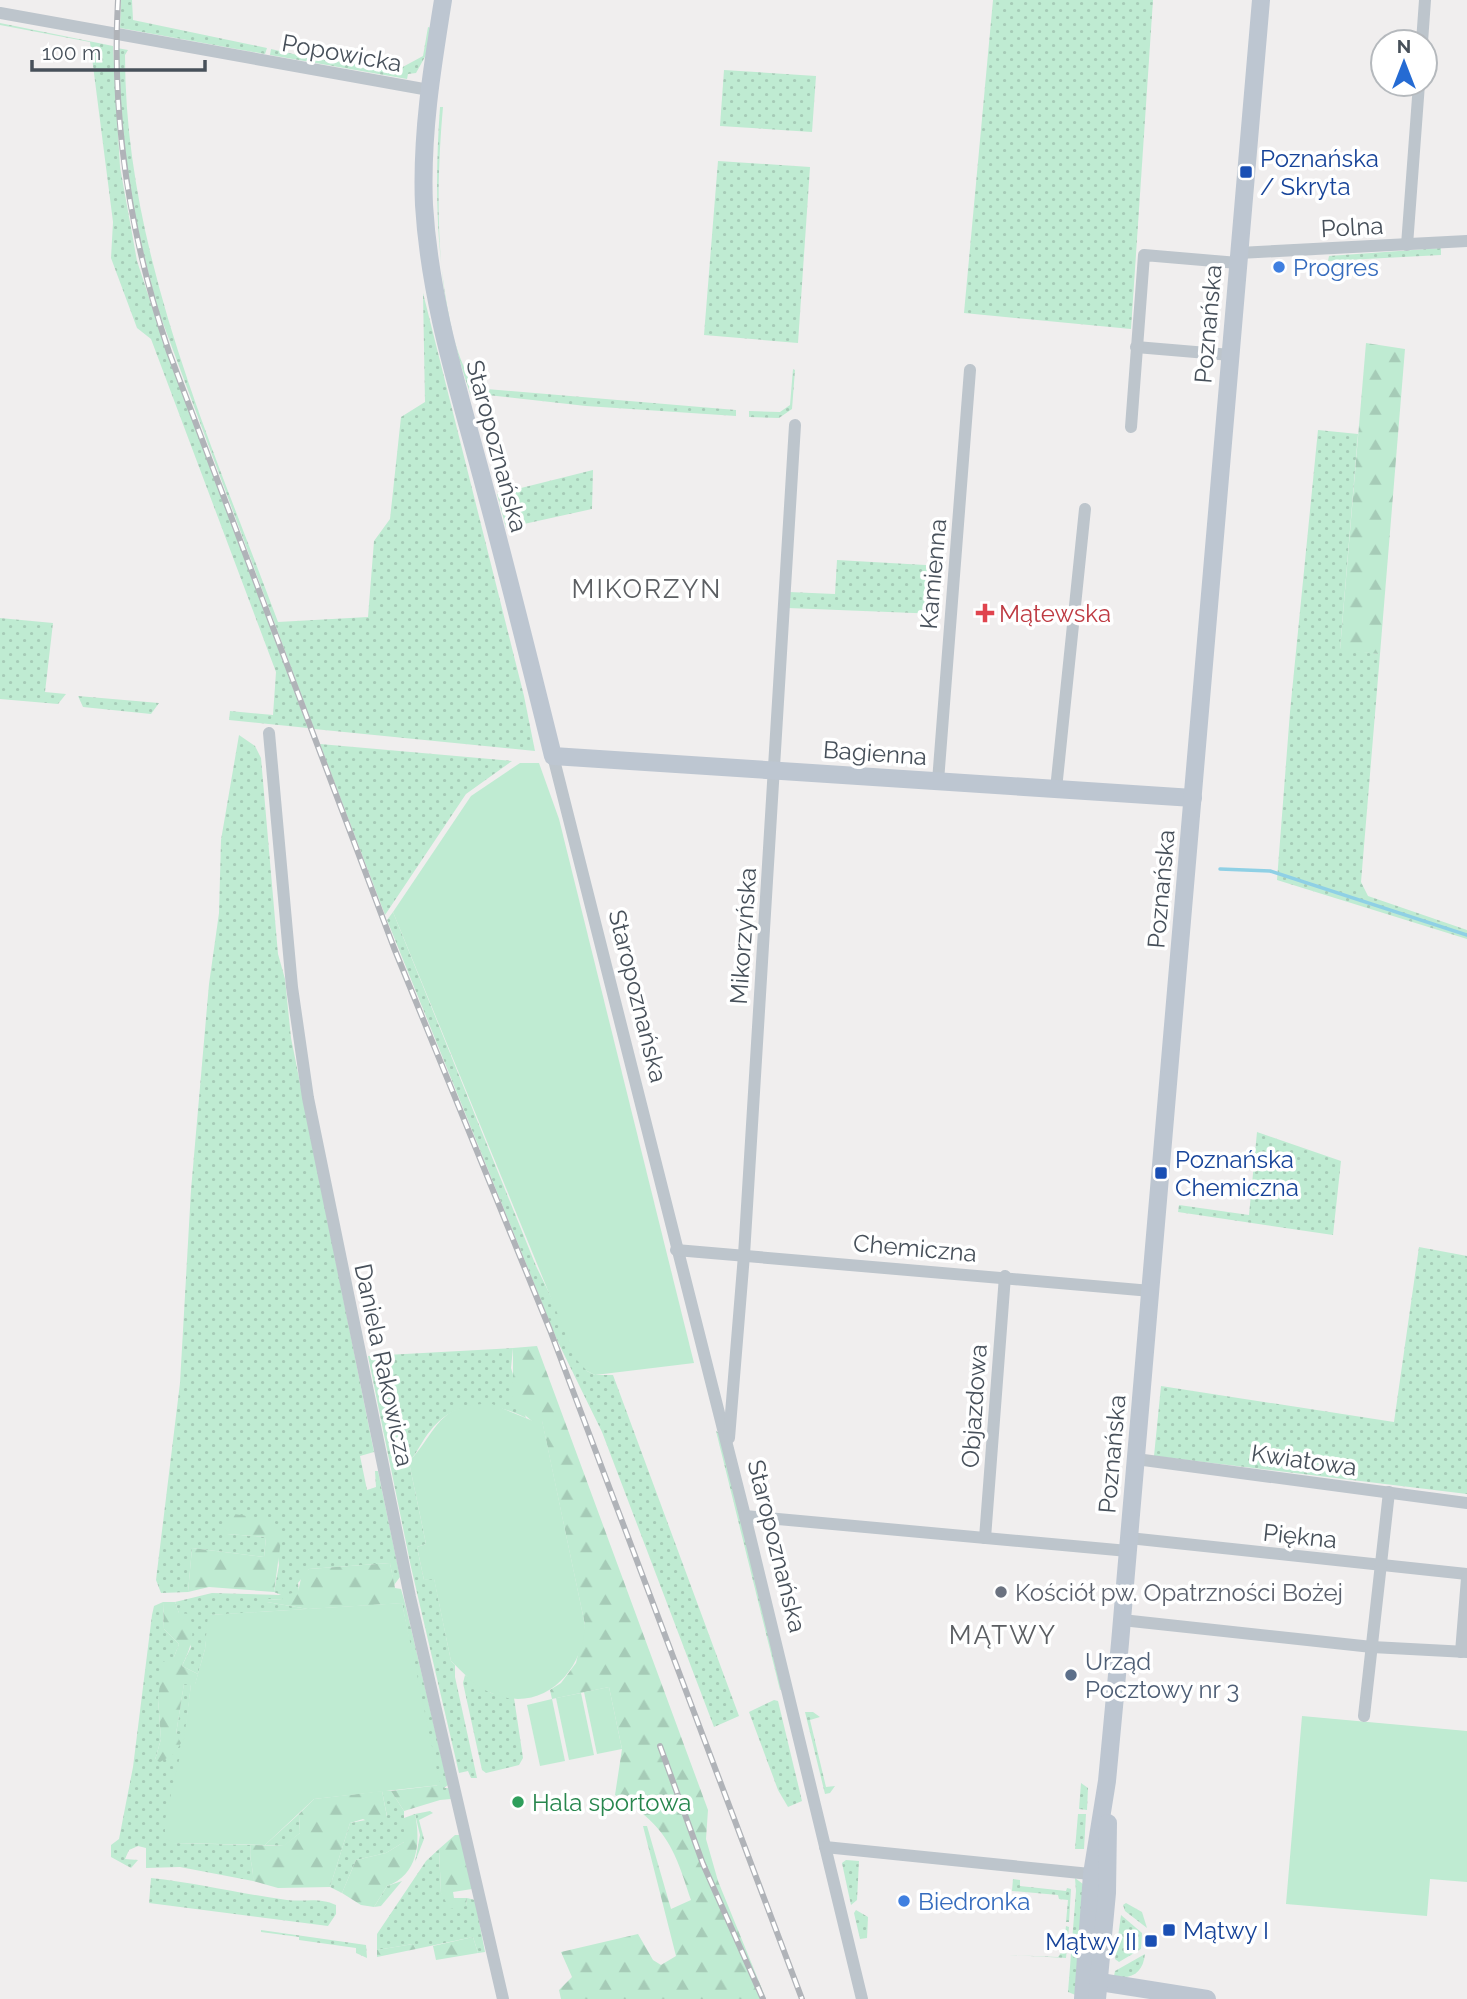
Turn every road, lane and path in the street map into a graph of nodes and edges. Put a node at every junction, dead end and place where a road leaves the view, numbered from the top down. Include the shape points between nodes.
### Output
1 (443, 0) edge
2 (1261, 0) edge
3 (1425, 0) edge
4 (0, 13) edge
5 (1423, 28) edge
6 (429, 90) junction
7 (1418, 98) edge
8 (1467, 241) edge
9 (1408, 245) junction
10 (1239, 258) junction
11 (1136, 347) junction
12 (1231, 355) junction
13 (970, 370) dead end
14 (795, 425) dead end
15 (1130, 427) dead end
16 (1085, 509) dead end
17 (269, 733) dead end
18 (553, 756) junction
19 (774, 771) junction
20 (938, 782) junction
21 (1056, 789) junction
22 (1193, 799) junction
23 (676, 1250) junction
24 (744, 1255) junction
25 (1005, 1276) junction
26 (1151, 1291) junction
27 (733, 1396) junction
28 (714, 1398) junction
29 (728, 1449) junction
30 (1136, 1459) junction
31 (1389, 1492) junction
32 (1467, 1503) edge
33 (745, 1516) junction
34 (985, 1538) junction
35 (1129, 1545) junction
36 (1379, 1566) junction
37 (1467, 1576) edge
38 (1122, 1620) junction
39 (1372, 1647) junction
40 (1464, 1652) edge
41 (1364, 1716) dead end
42 (825, 1847) junction
43 (1100, 1875) junction
44 (1086, 1951) junction
45 (1098, 1990) edge
46 (503, 1999) edge
47 (862, 1999) edge
48 (1084, 1999) edge
49 (1207, 1999) edge

1 - 6 main road, Staropoznańska
2 - 10 main road, Poznańska
3 - 5 street
4 - 6 street, Popowicka
6 - 18 main road, Staropoznańska via 424,183 435,303
7 - 9 street
8 - 9 street, Polna
9 - 10 street, Polna
10 - 11 street, Polna via 1144,256
10 - 12 main road, Poznańska
11 - 12 street
11 - 15 street
12 - 22 main road, Poznańska
13 - 20 street, Kamienna
14 - 19 street, Mikorzyńska
16 - 21 street
17 - 46 street, Daniela Rakowicza via 292,987 308,1098 410,1597
18 - 19 main road, Bagienna
18 - 23 street, Staropoznańska
19 - 20 main road, Bagienna
19 - 24 street, Mikorzyńska
20 - 21 main road, Bagienna
21 - 22 main road, Bagienna
22 - 26 main road, Poznańska
23 - 24 street, Chemiczna
23 - 28 street, Staropoznańska
24 - 25 street, Chemiczna
24 - 27 street, Mikorzyńska
25 - 26 street, Chemiczna
25 - 34 street, Objazdowa
26 - 30 main road, Poznańska
27 - 28 street
27 - 29 street, Mikorzyńska
28 - 29 street, Staropoznańska
29 - 33 street, Staropoznańska
30 - 31 street, Kwiatowa
30 - 35 main road, Poznańska
31 - 32 street, Kwiatowa
31 - 36 street
33 - 34 street
33 - 42 street, Staropoznańska
34 - 35 street
35 - 36 street, Piękna
35 - 38 main road, Poznańska
36 - 37 street, Piękna
36 - 39 street
37 - 40 street
38 - 39 street
38 - 43 main road, Poznańska
39 - 40 street
39 - 41 street
42 - 43 street
42 - 47 street, Staropoznańska
43 - 44 main road, Poznańska
43 - 45 main road, Poznańska
44 - 45 main road
44 - 48 main road, Poznańska
45 - 48 main road via 1088,1991
45 - 49 main road

